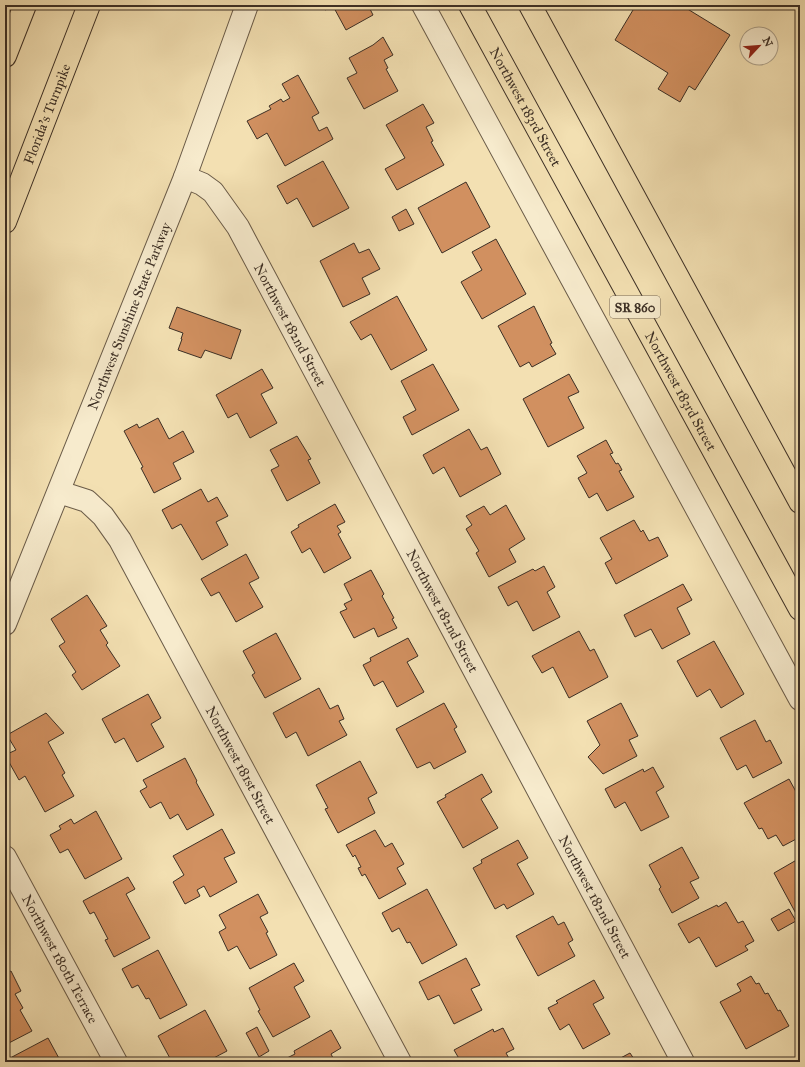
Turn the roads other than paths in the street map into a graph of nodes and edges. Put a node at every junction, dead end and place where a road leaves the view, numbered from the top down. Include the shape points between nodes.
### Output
1 (24, 5) edge
2 (89, 5) edge
3 (247, 5) edge
4 (423, 5) edge
5 (470, 5) edge
6 (530, 5) edge
7 (5, 56) edge
8 (185, 177) junction
9 (5, 222) edge
10 (59, 492) junction
11 (800, 502) edge
12 (800, 609) edge
13 (5, 624) edge
14 (800, 699) edge
15 (5, 857) edge
16 (116, 1062) edge
17 (400, 1062) edge
18 (683, 1062) edge

1 - 7 main road
2 - 9 main road, Florida's Turnpike
3 - 8 street, Northwest Sunshine State Parkway
4 - 14 street
5 - 12 main road, Northwest 183rd Street / SR 860
6 - 11 main road
8 - 10 street, Northwest Sunshine State Parkway
8 - 18 street, Northwest 182nd Street via 213,192 238,227
10 - 13 street, Northwest Sunshine State Parkway
10 - 17 street, Northwest 181st Street via 87,501 103,516 120,540
15 - 16 street, Northwest 180th Terrace

